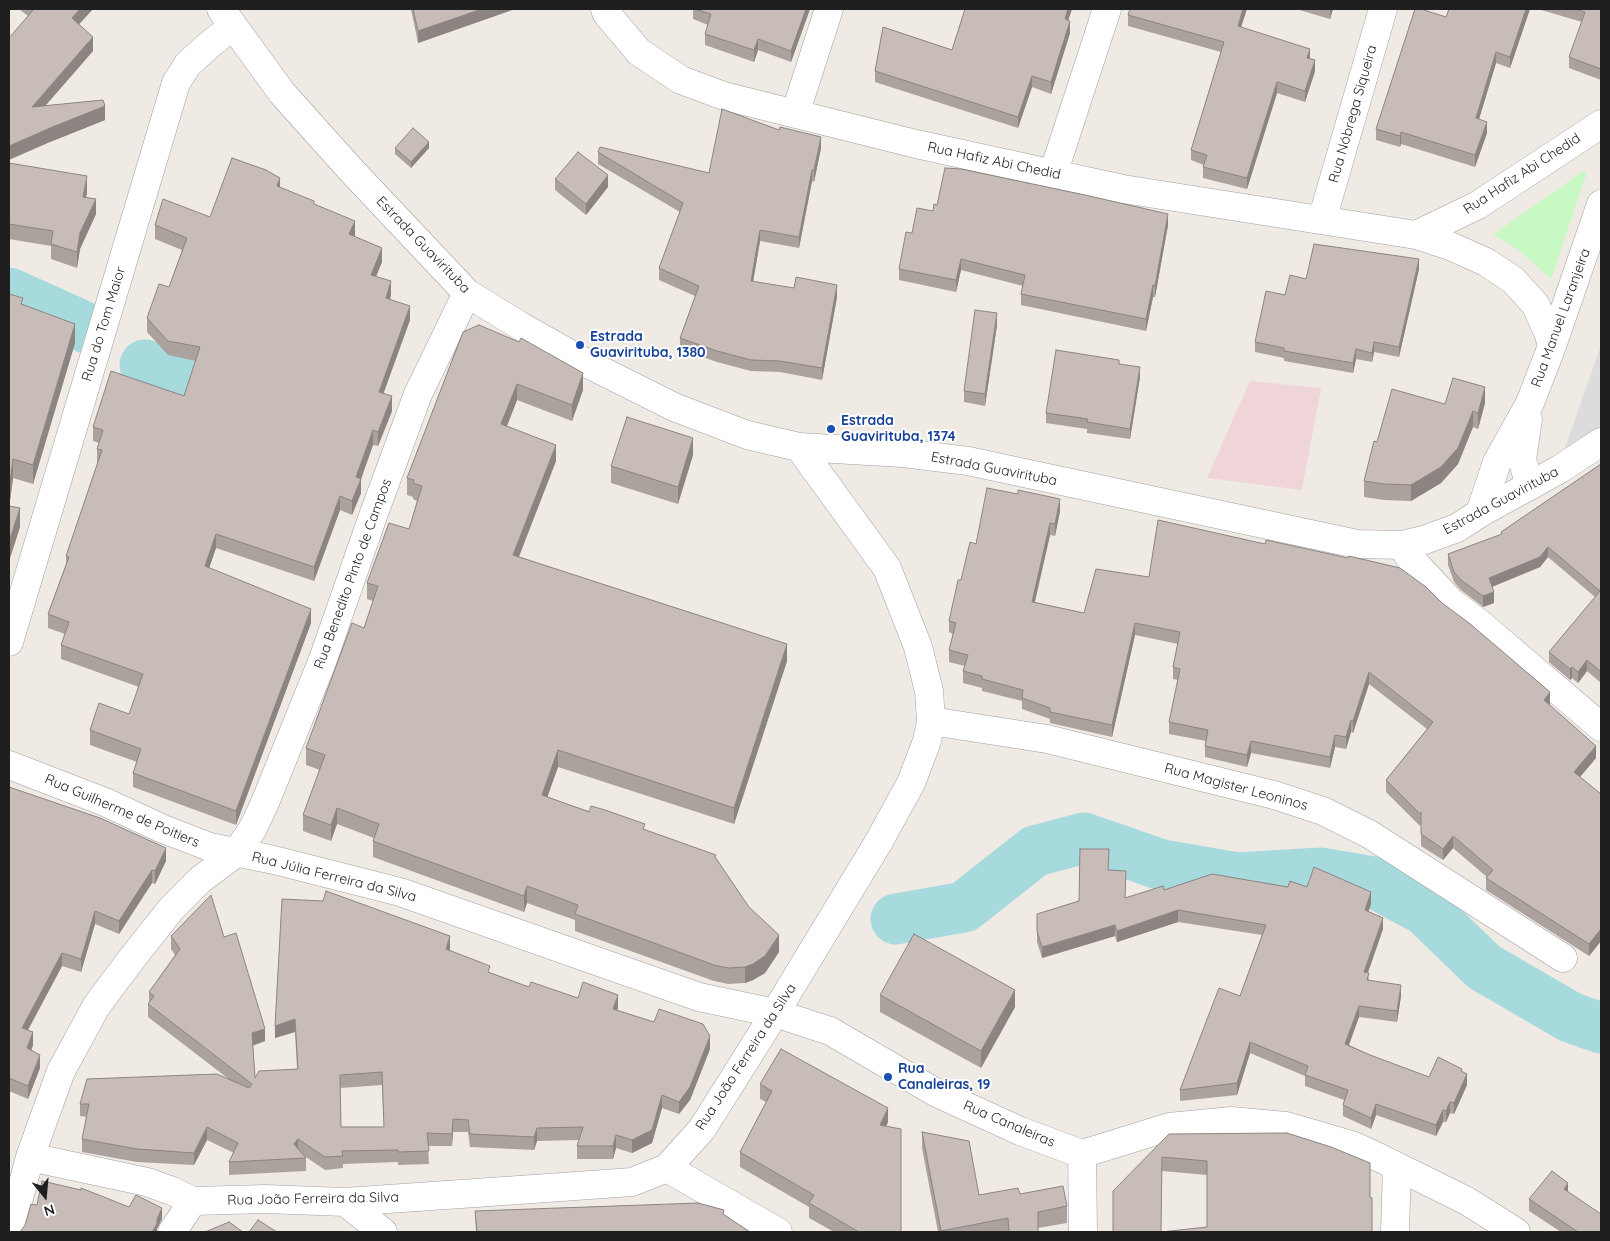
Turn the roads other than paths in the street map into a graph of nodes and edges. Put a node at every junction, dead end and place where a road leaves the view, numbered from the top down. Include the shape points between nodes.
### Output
1 (605, 9) edge
2 (829, 9) edge
3 (1107, 9) edge
4 (1383, 9) edge
5 (227, 17) edge
6 (795, 114) junction
7 (1601, 124) edge
8 (1053, 174) junction
9 (1601, 204) edge
10 (1322, 220) junction
11 (1416, 235) junction
12 (467, 293) junction
13 (1552, 346) junction
14 (1530, 403) junction
15 (1601, 442) edge
16 (799, 447) junction
17 (1530, 486) junction
18 (1480, 512) junction
19 (1402, 545) junction
20 (9, 642) edge
21 (931, 721) junction
22 (1601, 726) edge
23 (9, 765) edge
24 (236, 853) junction
25 (1563, 958) dead end
26 (775, 1014) junction
27 (1082, 1154) junction
28 (30, 1158) junction
29 (1397, 1167) junction
30 (668, 1168) junction
31 (193, 1201) junction
32 (345, 1202) junction
33 (10, 1232) edge
34 (172, 1232) edge
35 (383, 1232) edge
36 (778, 1232) edge
37 (1083, 1232) edge
38 (1394, 1232) edge
39 (1516, 1232) edge

1 - 6 street, Rua Hafiz Abi Chedid via 639,52 681,80 724,96
2 - 6 street
3 - 8 street
4 - 10 street, Rua Nóbrega Siqueira
5 - 12 street, Estrada Guavirituba via 294,107
5 - 20 street, Rua do Tom Maior via 209,45 188,64 176,83
6 - 8 street, Rua Hafiz Abi Chedid
7 - 11 street, Rua Hafiz Abi Chedid via 1478,205
8 - 10 street, Rua Hafiz Abi Chedid via 1123,189
9 - 13 street, Rua Manuel Laranjeira
10 - 11 street, Rua Hafiz Abi Chedid
11 - 13 street, Rua Hafiz Abi Chedid via 1486,262 1513,280 1535,304
12 - 16 street, Estrada Guavirituba via 572,356 674,407 747,435
12 - 24 street, Rua Benedito Pinto de Campos via 418,394 322,662 274,780 252,830
13 - 14 street, Rua Manuel Laranjeira
14 - 17 street, Rua Manuel Laranjeira via 1522,459
14 - 18 street, Rua Manuel Laranjeira via 1497,462
15 - 17 street, Estrada Guavirituba
16 - 19 street, Estrada Guavirituba via 903,453 968,461 1358,544
16 - 21 street, Rua João Ferreira da Silva via 886,568 918,647 929,691
17 - 18 street, Estrada Guavirituba
18 - 19 street, Estrada Guavirituba via 1457,528
19 - 22 street via 1409,558 1451,602
21 - 25 street, Rua Magister Leoninos via 1056,742 1274,795 1323,811 1369,834
21 - 26 street, Rua João Ferreira da Silva via 911,783
23 - 24 street, Rua Guilherme de Poitiers via 105,802 163,829
24 - 26 street, Rua Júlia Ferreira da Silva via 400,892 699,997
24 - 28 street, Rua Júlia Ferreira da Silva via 172,908 97,1005 61,1071
26 - 27 street, Rua Canaleiras via 830,1031 935,1092 1020,1131
26 - 30 street, Rua João Ferreira da Silva via 702,1129
27 - 29 street via 1169,1127 1231,1121 1286,1126 1354,1146
27 - 37 street
28 - 31 street, Rua João Ferreira da Silva via 146,1182
28 - 33 street, Rua Júlia Ferreira da Silva
29 - 38 street
29 - 39 street
30 - 32 street, Rua João Ferreira da Silva via 632,1182
30 - 36 street
31 - 32 street, Rua João Ferreira da Silva
31 - 34 street
32 - 35 street

